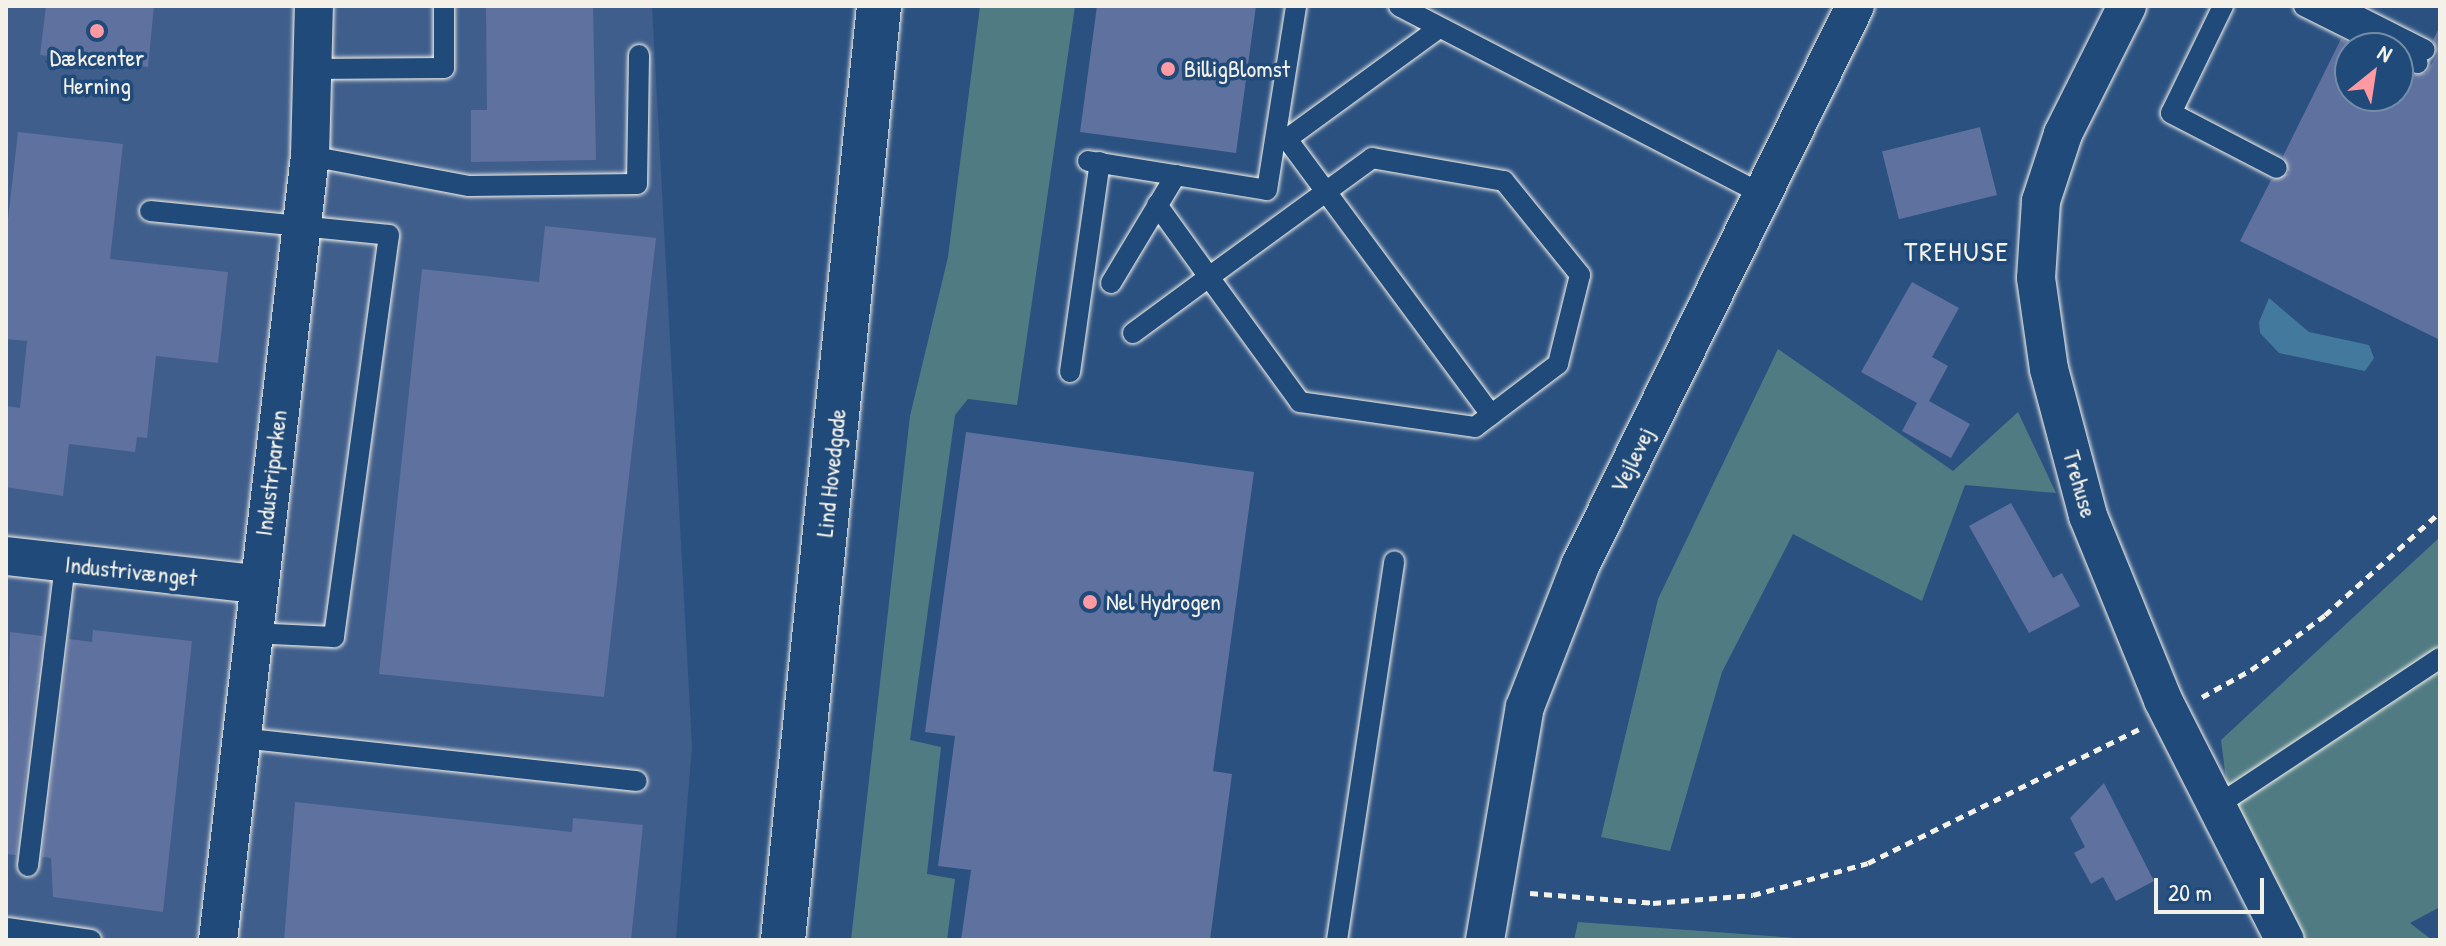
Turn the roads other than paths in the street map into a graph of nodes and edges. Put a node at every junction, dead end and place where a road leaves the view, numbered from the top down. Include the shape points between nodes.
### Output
1 (314, 6) edge
2 (444, 6) edge
3 (879, 6) edge
4 (1296, 6) edge
5 (1399, 6) edge
6 (1855, 6) edge
7 (2127, 6) edge
8 (2223, 6) edge
9 (2304, 6) edge
10 (2338, 6) edge
11 (1439, 28) junction
12 (2356, 32) edge
13 (2381, 32) edge
14 (639, 55) dead end
15 (312, 69) junction
16 (1281, 138) junction
17 (310, 156) junction
18 (2277, 168) dead end
19 (1176, 175) junction
20 (1326, 192) junction
21 (1762, 194) junction
22 (1157, 205) junction
23 (150, 211) dead end
24 (302, 223) junction
25 (1209, 277) junction
26 (1111, 283) dead end
27 (1133, 333) dead end
28 (1070, 372) dead end
29 (1491, 415) junction
30 (6, 556) edge
31 (1394, 561) dead end
32 (65, 563) junction
33 (257, 584) junction
34 (251, 633) junction
35 (2440, 658) edge
36 (240, 738) junction
37 (637, 781) dead end
38 (2215, 807) junction
39 (28, 866) dead end
40 (8, 928) edge
41 (91, 940) edge
42 (218, 940) edge
43 (783, 940) edge
44 (1337, 940) edge
45 (1485, 940) edge
46 (2285, 940) edge

1 - 15 street, Industriparken
2 - 15 lane via 444,68
3 - 43 main road, Lind Hovedgade
4 - 16 lane
5 - 11 lane
6 - 21 street, Vejlevej
7 - 38 street, Trehuse via 2063,134 2041,201 2036,278 2049,369 2088,516 2170,714
8 - 18 lane via 2171,113
9 - 12 lane
10 - 13 lane
11 - 16 lane
11 - 21 lane
14 - 17 lane via 637,184 469,186
15 - 17 street, Industriparken
16 - 19 lane via 1267,190
16 - 20 lane
17 - 24 street, Industriparken
19 - 22 lane
19 - 28 lane via 1094,162
20 - 25 lane
20 - 29 lane
20 - 29 lane via 1372,158 1504,181 1580,275 1558,364
21 - 45 street, Vejlevej via 1574,580 1525,707
22 - 25 lane
22 - 26 lane
23 - 24 lane
24 - 33 street, Industriparken
24 - 34 lane via 389,235 334,637
25 - 27 lane
25 - 29 lane via 1300,402 1475,427
30 - 32 street, Industrivænget
31 - 44 lane
32 - 33 street, Industrivænget
32 - 39 lane
33 - 34 street, Industriparken
34 - 36 street, Industriparken
35 - 38 lane
36 - 37 lane
36 - 42 street, Industriparken
38 - 46 street, Trehuse
40 - 41 lane

